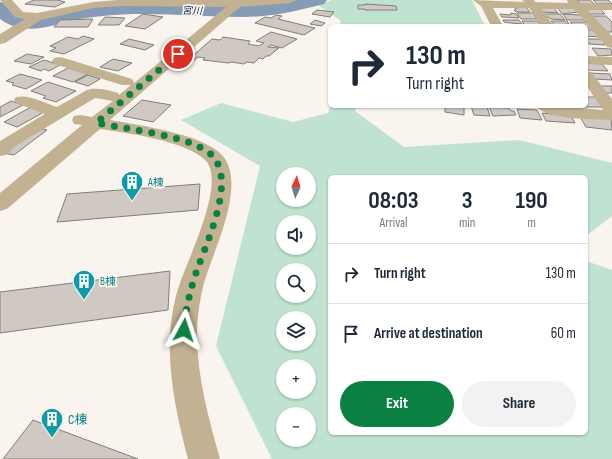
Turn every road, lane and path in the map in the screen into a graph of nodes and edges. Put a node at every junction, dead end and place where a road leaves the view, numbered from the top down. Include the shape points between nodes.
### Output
1 (6, 0) edge
2 (290, 0) edge
3 (483, 1) edge
4 (530, 3) edge
5 (574, 3) edge
6 (75, 4) edge
7 (229, 6) edge
8 (612, 7) edge
9 (28, 22) junction
10 (7, 23) dead end
11 (496, 24) edge
12 (546, 24) edge
13 (0, 40) edge
14 (612, 44) edge
15 (588, 60) edge
16 (612, 60) edge
17 (59, 61) dead end
18 (588, 78) edge
19 (127, 82) junction
20 (112, 96) junction
21 (22, 100) dead end
22 (550, 108) edge
23 (612, 110) edge
24 (58, 113) junction
25 (612, 114) edge
26 (88, 121) junction
27 (4, 143) edge
28 (0, 185) edge
29 (0, 204) edge
30 (204, 459) edge

1 - 9 street
2 - 7 street
3 - 4 street
3 - 11 street
4 - 5 street
4 - 12 street
5 - 8 street
5 - 14 street
6 - 7 street
6 - 9 street
7 - 19 street
7 - 26 street
9 - 10 street
9 - 13 street
15 - 16 street
17 - 19 street
18 - 23 street
19 - 20 street
20 - 24 street via 92,93
20 - 26 street
21 - 24 street
22 - 25 street via 561,112
24 - 27 street
26 - 28 street
26 - 29 street
26 - 30 street via 193,144 217,160 223,189 184,317 188,397

